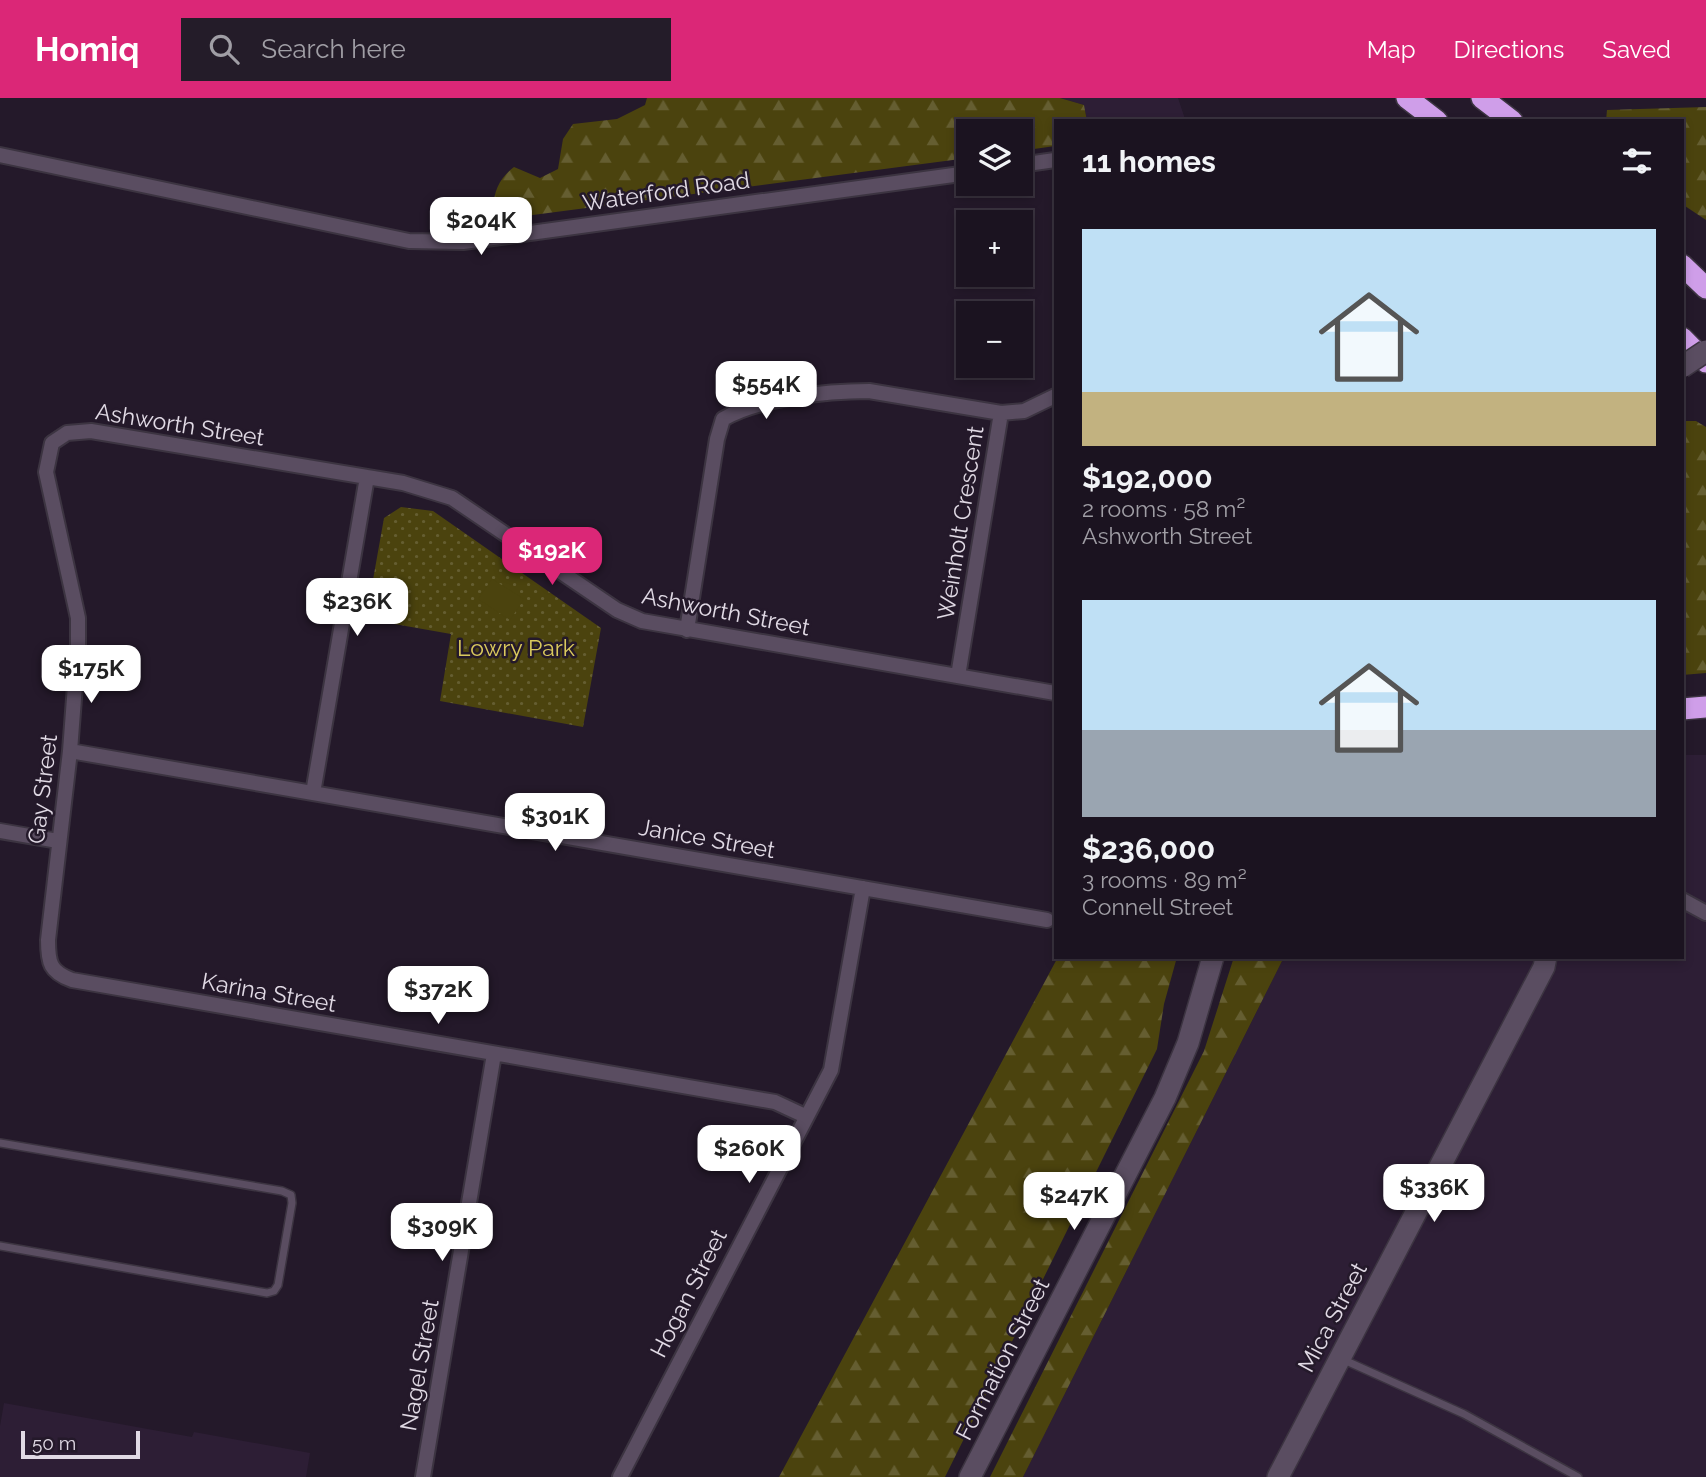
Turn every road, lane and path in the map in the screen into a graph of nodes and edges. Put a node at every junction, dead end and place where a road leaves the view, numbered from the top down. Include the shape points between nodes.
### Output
1 (1408, 98) edge
2 (1482, 98) edge
3 (1434, 119) edge
4 (1509, 119) edge
5 (0, 155) edge
6 (1054, 160) edge
7 (1033, 163) edge
8 (956, 175) edge
9 (1684, 267) edge
10 (1706, 288) edge
11 (1684, 326) edge
12 (1684, 340) edge
13 (1706, 349) edge
14 (1706, 362) edge
15 (1684, 366) edge
16 (1054, 396) edge
17 (1001, 413) junction
18 (52, 443) joint
19 (367, 477) junction
20 (687, 630) junction
21 (958, 676) junction
22 (1054, 693) edge
23 (1706, 707) edge
24 (1684, 709) edge
25 (70, 751) junction
26 (313, 793) junction
27 (0, 831) edge
28 (58, 841) junction
29 (863, 888) junction
30 (1684, 901) edge
31 (1706, 913) edge
32 (1047, 920) dead end
33 (1212, 959) edge
34 (1545, 959) edge
35 (56, 974) joint
36 (494, 1054) junction
37 (805, 1115) junction
38 (0, 1143) edge
39 (0, 1245) edge
40 (1340, 1358) junction
41 (423, 1477) edge
42 (620, 1477) edge
43 (970, 1477) edge
44 (1278, 1477) edge
45 (1578, 1477) edge

1 - 3 highway
2 - 4 highway
5 - 8 street, Waterford Road via 339,228 409,241 443,242
6 - 7 street
9 - 10 highway
11 - 13 highway
12 - 14 highway
13 - 15 main road, bridge
16 - 17 street via 1024,411
17 - 20 street, Weinholt Crescent via 849,391 743,407 723,419
17 - 21 street, Weinholt Crescent
18 - 19 street, Ashworth Street via 66,433 91,430
18 - 25 street, Gay Street via 46,472 78,618
19 - 20 street, Ashworth Street via 452,498 617,610 642,621
19 - 26 street
20 - 21 street, Ashworth Street
21 - 22 street, Ashworth Street
23 - 24 highway
25 - 26 street, Janice Street
25 - 28 street, Gay Street
26 - 29 street, Janice Street
27 - 28 street
28 - 35 street, Gay Street via 48,940 48,962
29 - 32 street, Janice Street
29 - 37 street, Hogan Street via 831,1070
30 - 31 street
33 - 43 main road, Formation Street via 1188,1043 1165,1098
34 - 40 main road, Mica Street
35 - 36 street, Karina Street
36 - 37 street, Karina Street via 775,1102
36 - 41 street, Nagel Street
37 - 42 street, Hogan Street
38 - 39 lane via 282,1191 291,1195 292,1203 278,1285 267,1293
40 - 44 main road, Mica Street
40 - 45 lane via 1464,1414

